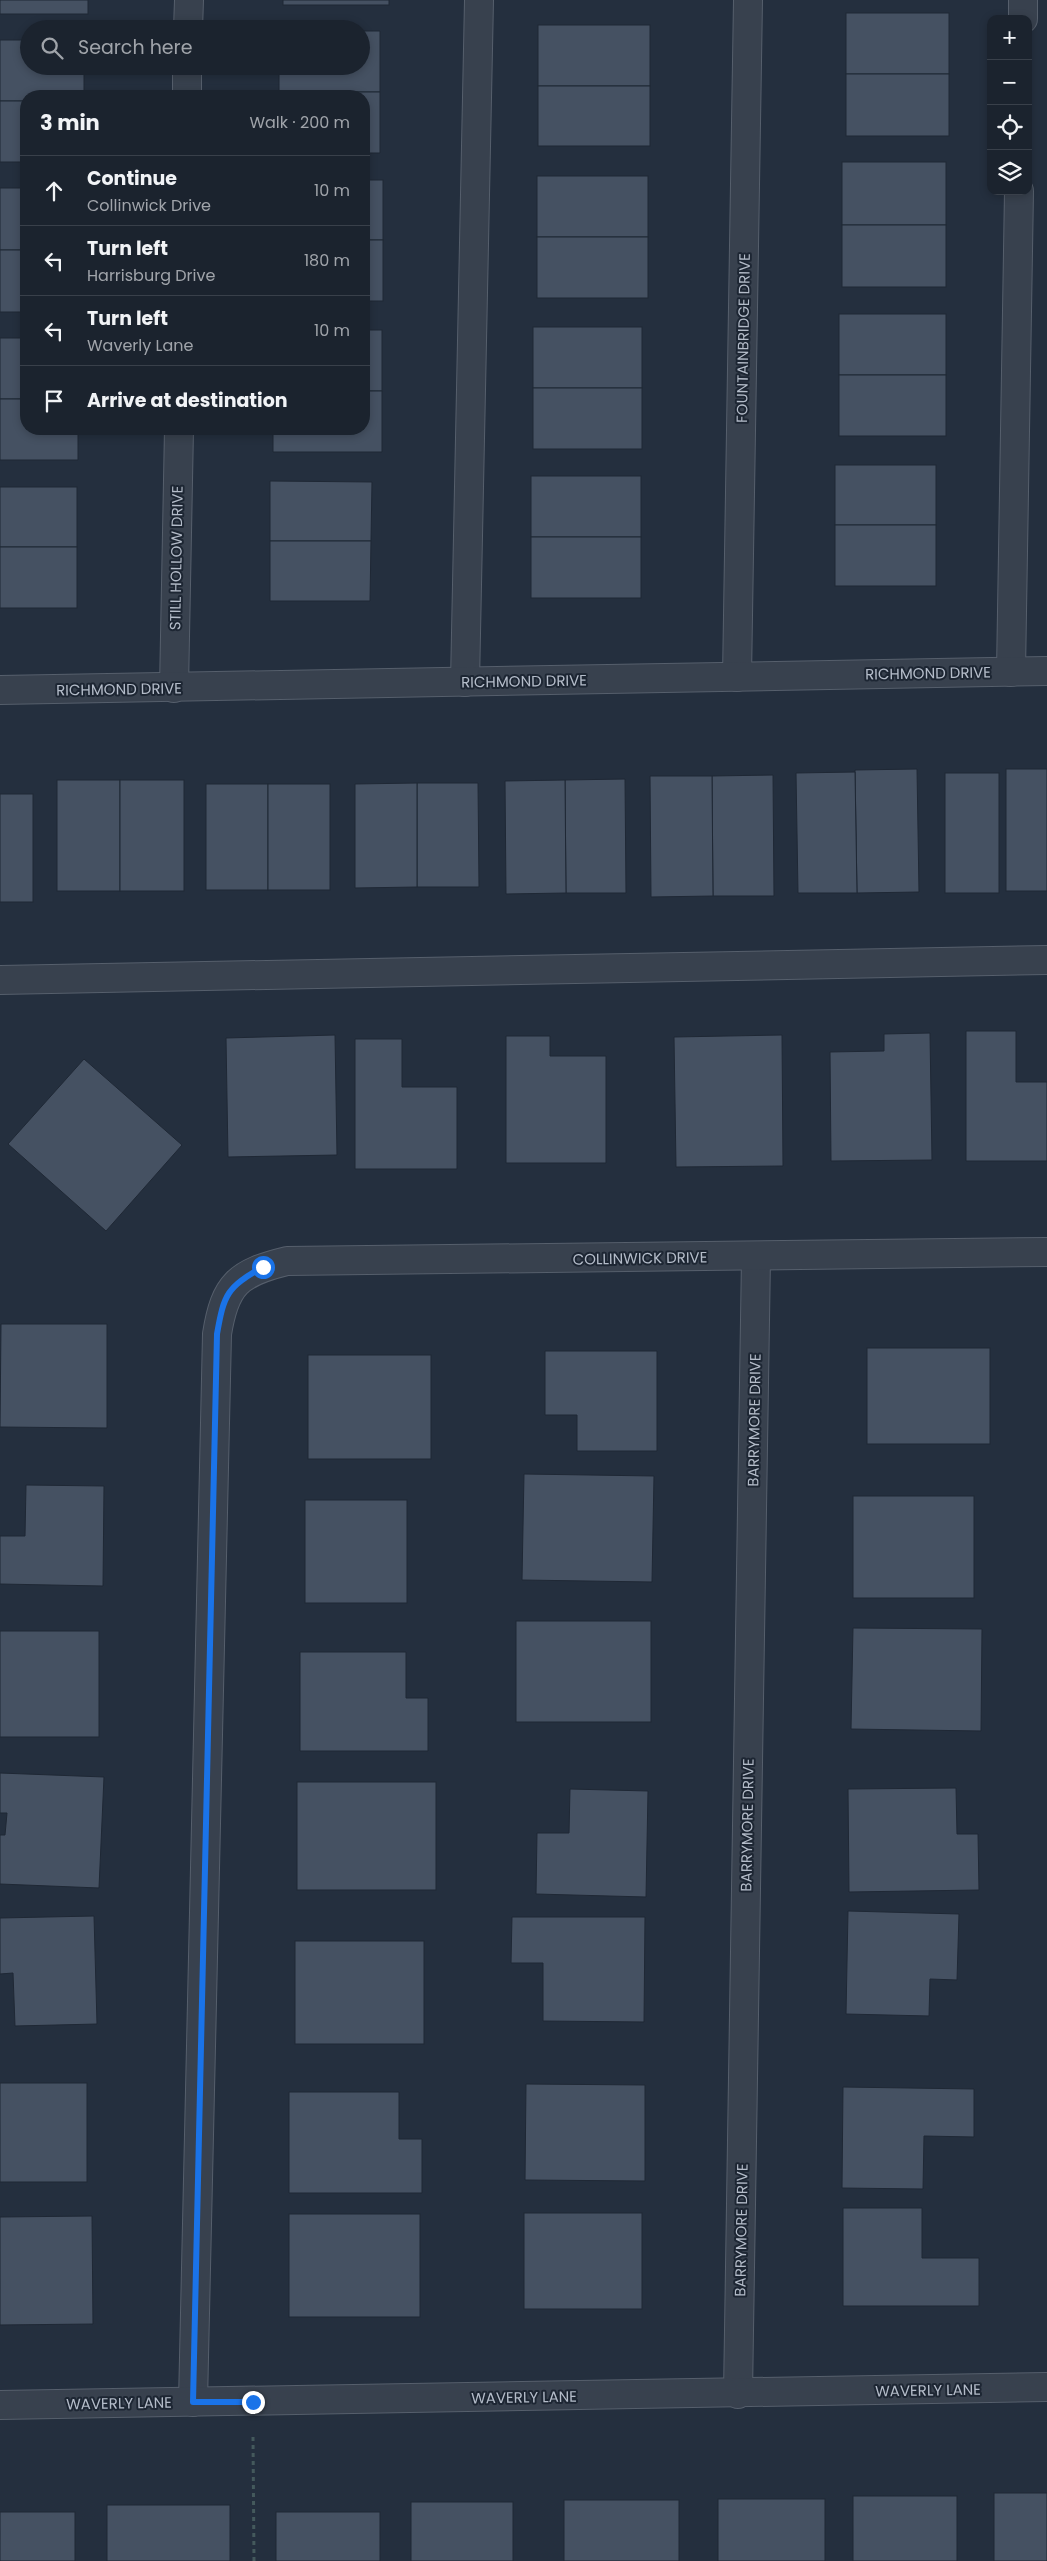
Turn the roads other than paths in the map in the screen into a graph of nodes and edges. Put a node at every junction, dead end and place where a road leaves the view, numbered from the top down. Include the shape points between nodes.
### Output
1 (189, 0) edge
2 (479, 0) edge
3 (748, 0) edge
4 (1023, 0) edge
5 (1022, 15) edge
6 (188, 20) edge
7 (188, 75) edge
8 (187, 90) edge
9 (1019, 195) edge
10 (179, 435) edge
11 (1047, 671) edge
12 (1011, 672) junction
13 (737, 677) junction
14 (465, 682) junction
15 (174, 688) junction
16 (0, 690) edge
17 (1047, 960) edge
18 (0, 980) edge
19 (1047, 1252) edge
20 (756, 1256) junction
21 (1047, 2387) edge
22 (738, 2394) junction
23 (193, 2402) junction
24 (0, 2405) edge

1 - 6 street
2 - 14 street
3 - 13 street, FOUNTAINBRIDGE DRIVE
4 - 5 street
7 - 8 street
9 - 12 street
10 - 15 street, STILL HOLLOW DRIVE
11 - 12 street, RICHMOND DRIVE
12 - 13 street, RICHMOND DRIVE
13 - 14 street, RICHMOND DRIVE
14 - 15 street, RICHMOND DRIVE
15 - 16 street, RICHMOND DRIVE
17 - 18 street
19 - 20 street, COLLINWICK DRIVE
20 - 22 street, BARRYMORE DRIVE
20 - 23 street, COLLINWICK DRIVE via 287,1261 263,1267 237,1282 226,1296 217,1334
21 - 22 street, WAVERLY LANE
22 - 23 street, WAVERLY LANE
23 - 24 street, WAVERLY LANE

